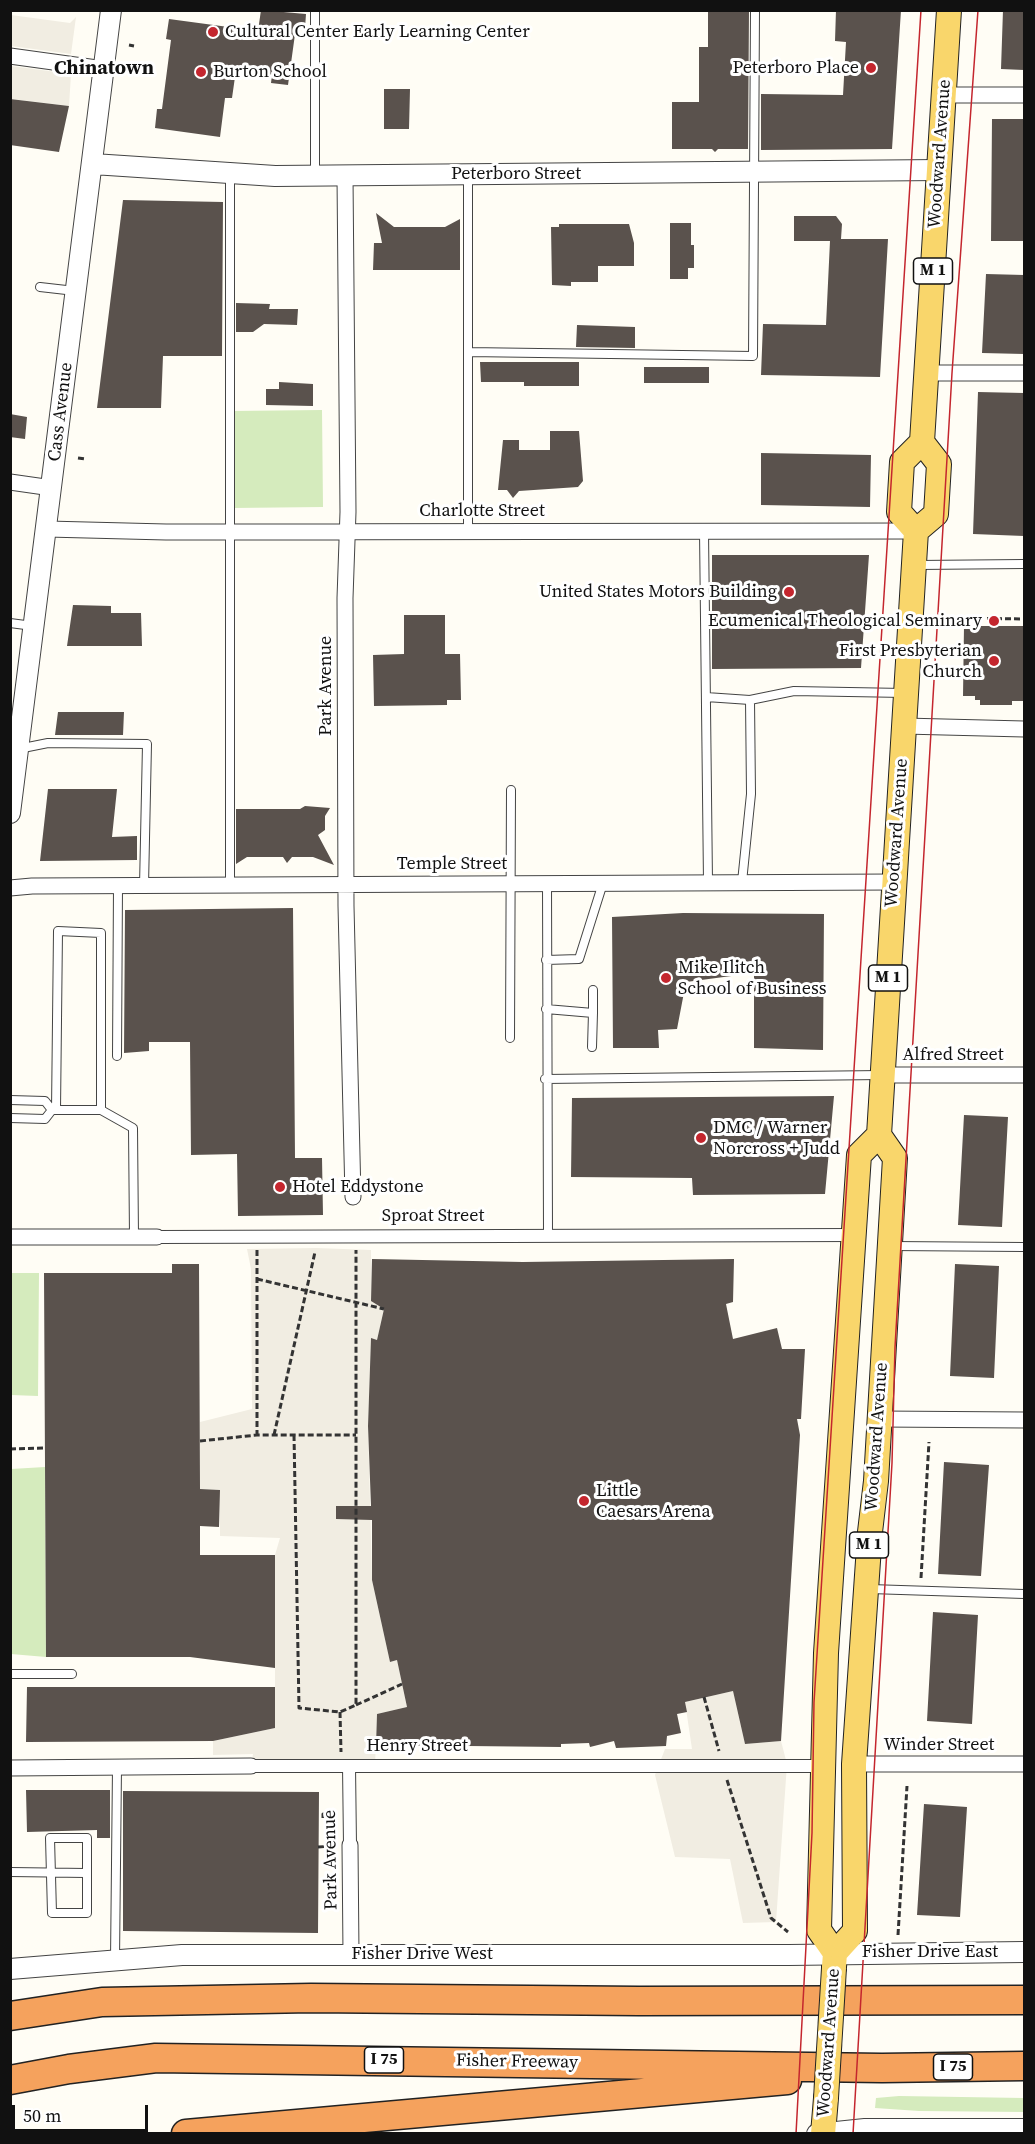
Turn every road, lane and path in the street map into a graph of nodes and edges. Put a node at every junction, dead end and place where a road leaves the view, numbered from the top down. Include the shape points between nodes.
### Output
1 (111, 10) edge
2 (315, 10) edge
3 (755, 10) edge
4 (948, 10) edge
5 (10, 56) edge
6 (104, 69) junction
7 (944, 95) junction
8 (1024, 95) edge
9 (93, 164) junction
10 (939, 170) junction
11 (230, 173) junction
12 (468, 174) junction
13 (754, 174) junction
14 (315, 175) junction
15 (345, 176) junction
16 (40, 287) dead end
17 (77, 291) junction
18 (468, 352) junction
19 (927, 373) junction
20 (1024, 373) edge
21 (922, 442) junction
22 (78, 458) dead end
23 (85, 459) dead end
24 (10, 482) edge
25 (52, 488) junction
26 (47, 529) junction
27 (347, 531) junction
28 (468, 531) junction
29 (704, 531) junction
30 (916, 531) junction
31 (229, 532) junction
32 (1024, 564) edge
33 (914, 566) junction
34 (960, 618) dead end
35 (1024, 619) edge
36 (10, 623) edge
37 (34, 626) junction
38 (906, 694) junction
39 (706, 697) junction
40 (750, 700) junction
41 (904, 726) junction
42 (1024, 729) edge
43 (18, 750) junction
44 (511, 790) dead end
45 (10, 813) edge
46 (708, 882) junction
47 (742, 882) junction
48 (894, 882) junction
49 (510, 883) junction
50 (547, 883) junction
51 (603, 883) junction
52 (346, 884) junction
53 (230, 885) junction
54 (118, 886) junction
55 (144, 886) junction
56 (10, 888) edge
57 (546, 960) junction
58 (593, 990) dead end
59 (546, 1009) junction
60 (593, 1013) junction
61 (510, 1038) dead end
62 (592, 1047) dead end
63 (117, 1056) dead end
64 (882, 1075) junction
65 (1024, 1075) edge
66 (545, 1079) junction
67 (10, 1100) edge
68 (54, 1110) junction
69 (101, 1110) junction
70 (10, 1118) edge
71 (879, 1135) junction
72 (352, 1197) dead end
73 (548, 1235) junction
74 (855, 1235) junction
75 (318, 1236) junction
76 (356, 1236) junction
77 (10, 1237) edge
78 (134, 1237) junction
79 (157, 1237) joint
80 (256, 1237) junction
81 (890, 1246) junction
82 (1024, 1247) edge
83 (257, 1279) junction
84 (306, 1290) junction
85 (356, 1302) junction
86 (384, 1309) dead end
87 (879, 1419) junction
88 (1024, 1420) edge
89 (257, 1435) junction
90 (273, 1435) junction
91 (294, 1435) junction
92 (356, 1435) junction
93 (200, 1441) dead end
94 (929, 1442) dead end
95 (45, 1448) dead end
96 (10, 1449) edge
97 (866, 1588) junction
98 (920, 1590) junction
99 (1024, 1594) edge
100 (10, 1674) edge
101 (72, 1674) dead end
102 (402, 1684) dead end
103 (704, 1697) dead end
104 (356, 1705) junction
105 (340, 1712) junction
106 (854, 1764) junction
107 (1024, 1764) edge
108 (251, 1766) joint
109 (345, 1766) junction
110 (723, 1766) junction
111 (823, 1766) junction
112 (10, 1767) edge
113 (117, 1767) junction
114 (907, 1786) dead end
115 (334, 1814) dead end
116 (323, 1818) dead end
117 (350, 1845) joint
118 (318, 1846) dead end
119 (334, 1846) dead end
120 (10, 1872) edge
121 (50, 1872) junction
122 (86, 1873) junction
123 (788, 1932) dead end
124 (898, 1935) dead end
125 (1024, 1952) edge
126 (351, 1954) junction
127 (116, 1960) junction
128 (834, 1960) junction
129 (10, 1970) edge
130 (1024, 2000) edge
131 (10, 2016) edge
132 (1024, 2066) edge
133 (882, 2068) junction
134 (10, 2080) edge
135 (1024, 2129) edge
136 (186, 2133) edge
137 (817, 2133) edge
138 (824, 2133) edge

1 - 6 street, Cass Avenue
2 - 14 lane
3 - 13 lane
4 - 7 main road, Woodward Avenue / M 1
5 - 6 street
6 - 9 street, Cass Avenue
7 - 8 street
7 - 10 main road, Woodward Avenue / M 1
9 - 11 street, Peterboro Street
9 - 17 street, Cass Avenue
10 - 13 street, Peterboro Street
10 - 19 main road, Woodward Avenue / M 1
11 - 14 street, Peterboro Street
11 - 31 lane
12 - 13 street, Peterboro Street
12 - 15 street, Peterboro Street
12 - 18 lane
13 - 18 lane via 753,356
14 - 15 street, Peterboro Street
15 - 27 street, Park Avenue
16 - 17 lane
17 - 25 street, Cass Avenue
18 - 28 lane
19 - 20 street
19 - 21 main road, Woodward Avenue / M 1
21 - 30 main road via 903,462 899,512
21 - 30 main road via 939,464 936,514
22 - 23 path
24 - 25 street
25 - 26 street, Cass Avenue
26 - 31 street, Charlotte Street
26 - 37 street, Cass Avenue
27 - 28 street, Charlotte Street
27 - 31 street, Charlotte Street
27 - 52 street, Park Avenue
28 - 29 street, Charlotte Street
29 - 30 street, Charlotte Street
29 - 39 lane
30 - 33 main road, Woodward Avenue / M 1
31 - 53 lane
32 - 33 lane
33 - 38 main road, Woodward Avenue / M 1
34 - 35 path
36 - 37 lane
37 - 43 street, Cass Avenue
38 - 40 lane via 794,692
38 - 41 main road, Woodward Avenue / M 1
39 - 40 lane
39 - 46 lane
40 - 47 lane via 751,782
41 - 42 street
41 - 48 main road, Woodward Avenue / M 1
43 - 45 street, Cass Avenue
43 - 55 lane via 48,743 147,744
44 - 49 lane
46 - 47 street, Temple Street
46 - 51 street, Temple Street
47 - 48 street, Temple Street
48 - 64 main road, Woodward Avenue / M 1
49 - 50 street, Temple Street
49 - 52 street, Temple Street
49 - 61 lane
50 - 51 street, Temple Street
50 - 57 lane
51 - 57 lane via 579,959
52 - 53 street, Temple Street
52 - 72 street, Park Avenue
53 - 55 street, Temple Street
54 - 55 street, Temple Street
54 - 56 street, Temple Street
54 - 63 lane
57 - 59 lane
58 - 60 lane
59 - 60 lane
59 - 66 lane
60 - 62 lane
64 - 65 street, Alfred Street
64 - 66 lane
64 - 71 main road, Woodward Avenue / M 1
66 - 73 lane
67 - 68 lane via 45,1101
68 - 69 lane
68 - 69 lane via 58,931 101,933
68 - 70 lane via 45,1119
69 - 78 lane via 133,1128
71 - 74 main road, Woodward Avenue / M 1 via 860,1155
71 - 81 main road, Woodward Avenue / M 1 via 896,1158
73 - 74 street, Sproat Street
73 - 76 street, Sproat Street
74 - 111 main road, Woodward Avenue / M 1 via 826,1653
75 - 76 street, Sproat Street
75 - 80 street, Sproat Street
75 - 84 path
76 - 85 path
77 - 78 street, Sproat Street
78 - 79 street, Sproat Street
79 - 80 street, Sproat Street
80 - 83 path
81 - 82 lane
81 - 87 main road, Woodward Avenue / M 1
83 - 84 path
83 - 89 path
84 - 85 path
84 - 90 path
85 - 86 path
85 - 92 path
87 - 88 street
87 - 97 main road, Woodward Avenue / M 1
89 - 90 path
89 - 93 path
90 - 91 path
91 - 92 path
91 - 105 path via 299,1708
92 - 104 path
94 - 98 path
95 - 96 path
97 - 98 lane
97 - 106 main road, Woodward Avenue / M 1
98 - 99 lane
100 - 101 lane
102 - 104 path
103 - 110 path
104 - 105 path
105 - 109 path
106 - 107 street, Winder Street
106 - 128 main road, Woodward Avenue / M 1 via 855,1930
108 - 109 street, Henry Street
108 - 113 street, Henry Street
109 - 110 street, Henry Street
109 - 117 street, Park Avenue
110 - 111 street, Henry Street
110 - 123 path via 771,1918
111 - 128 main road, Woodward Avenue / M 1 via 819,1930
112 - 113 street, Henry Street
113 - 127 lane
114 - 124 path
115 - 116 path via 323,1814
117 - 126 street, Park Avenue
118 - 119 path
120 - 121 lane
121 - 122 lane
121 - 122 lane via 50,1838 87,1838
121 - 122 lane via 52,1914 87,1913
125 - 128 street, Fisher Drive East
126 - 127 street, Fisher Drive West via 182,1954
126 - 128 street, Fisher Drive West via 789,1955
127 - 129 street, Fisher Drive West
128 - 138 main road, Woodward Avenue, bridge
130 - 131 highway via 311,1998 102,2002
132 - 133 highway, Fisher Freeway / I 75
133 - 134 highway, Fisher Freeway / I 75 via 156,2058
133 - 136 highway via 730,2087
135 - 138 street via 865,2129
137 - 138 street

